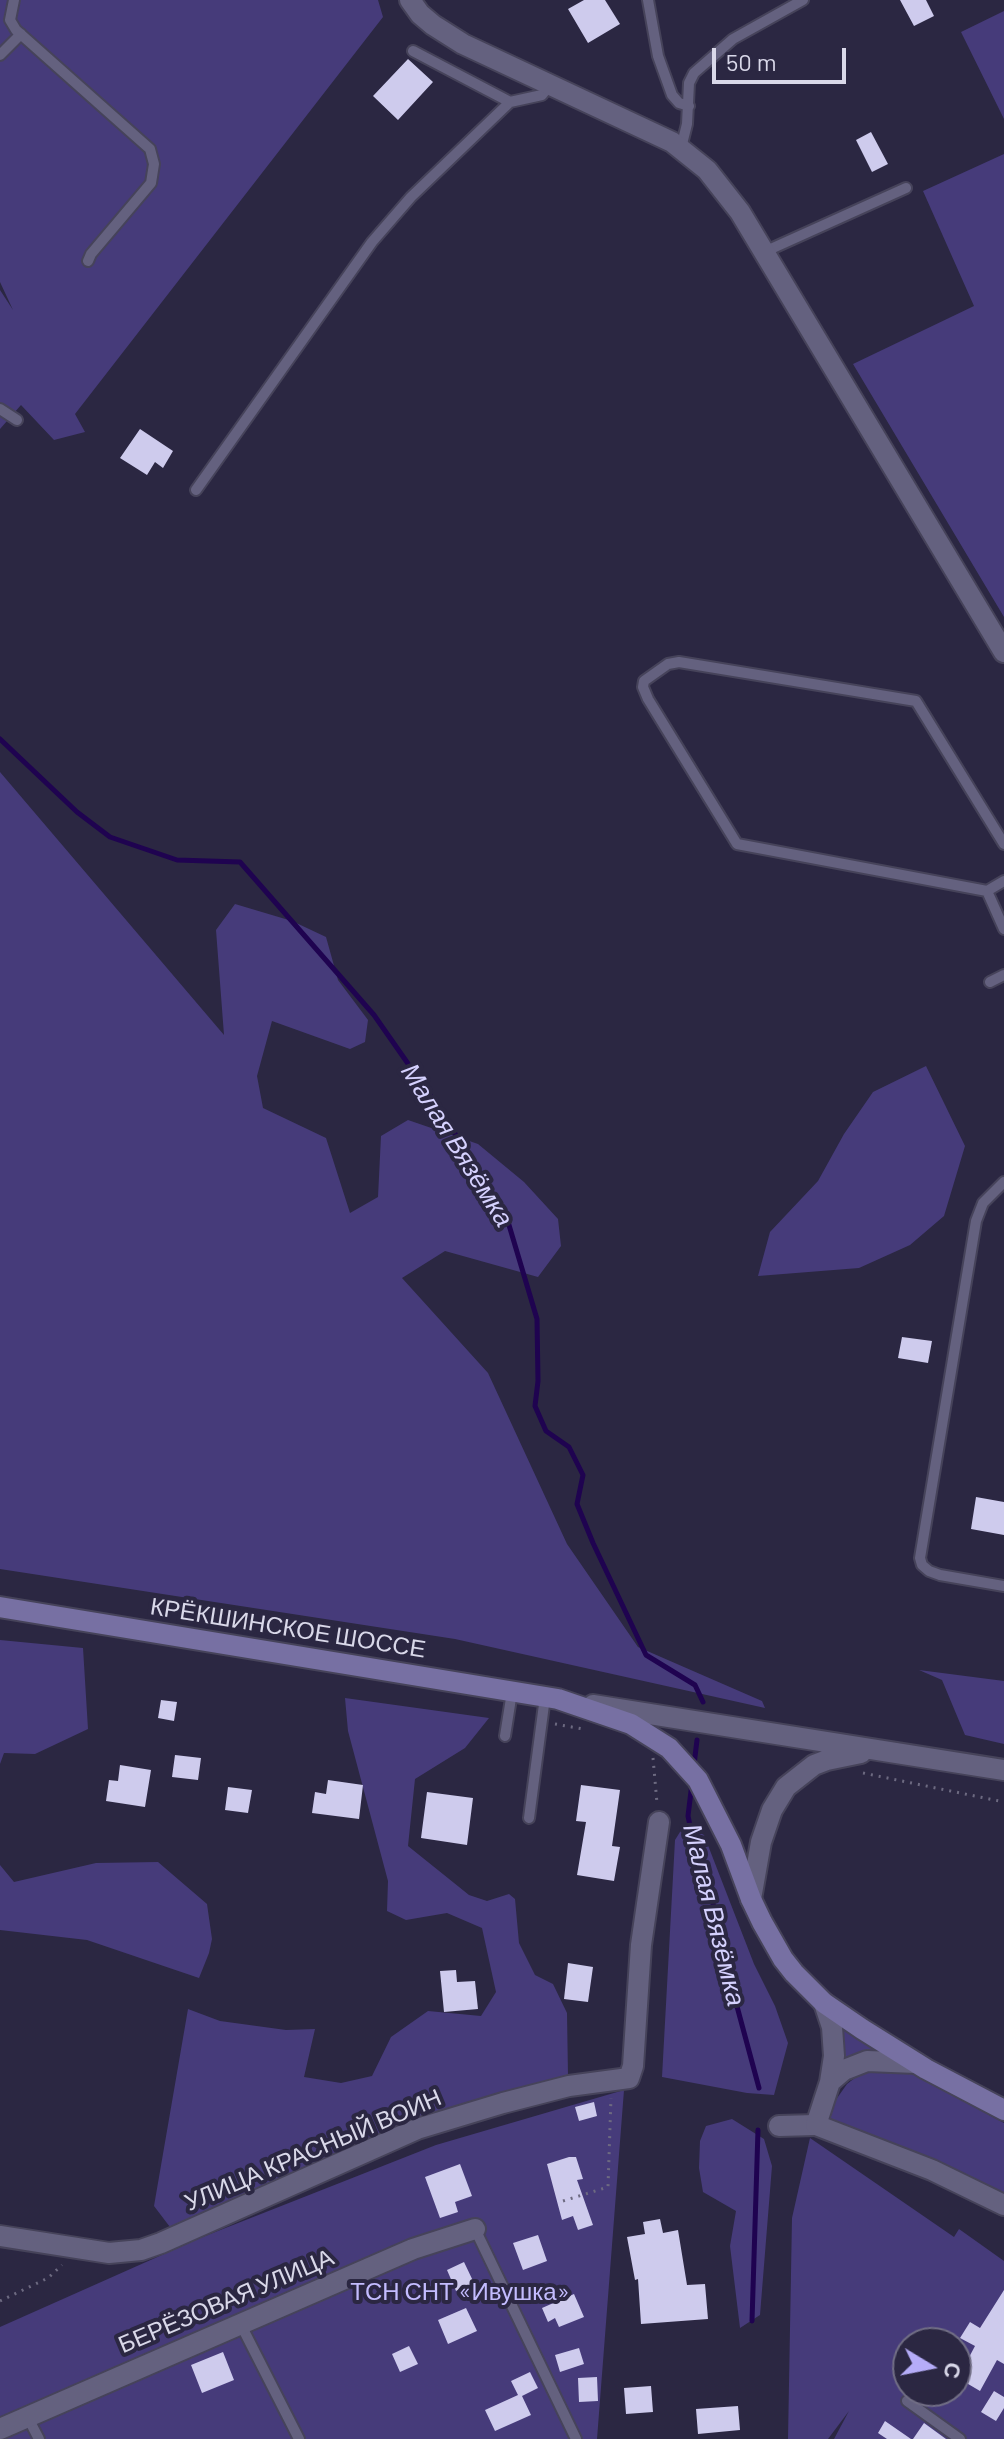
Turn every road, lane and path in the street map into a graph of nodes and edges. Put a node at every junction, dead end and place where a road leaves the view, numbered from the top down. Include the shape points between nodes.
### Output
1 (14, 0) edge
2 (410, 0) edge
3 (648, 0) edge
4 (803, 0) edge
5 (21, 34) junction
6 (413, 51) dead end
7 (0, 55) edge
8 (550, 85) junction
9 (510, 102) junction
10 (689, 106) junction
11 (681, 148) junction
12 (906, 188) dead end
13 (764, 252) junction
14 (88, 261) dead end
15 (0, 409) edge
16 (17, 420) dead end
17 (196, 490) dead end
18 (1004, 652) edge
19 (1004, 844) edge
20 (1004, 881) edge
21 (987, 891) junction
22 (1004, 929) edge
23 (1004, 975) edge
24 (990, 982) dead end
25 (1004, 1182) edge
26 (1004, 1586) edge
27 (0, 1607) edge
28 (512, 1692) junction
29 (545, 1697) junction
30 (568, 1701) junction
31 (505, 1736) dead end
32 (879, 1751) junction
33 (652, 1756) dead end
34 (850, 1770) dead end
35 (1004, 1770) edge
36 (1004, 1802) edge
37 (529, 1818) dead end
38 (659, 1822) joint
39 (751, 1899) junction
40 (824, 2003) junction
41 (916, 2063) junction
42 (612, 2081) junction
43 (830, 2082) junction
44 (1004, 2110) edge
45 (816, 2125) junction
46 (779, 2126) dead end
47 (563, 2201) dead end
48 (1004, 2205) edge
49 (475, 2229) joint
50 (0, 2236) edge
51 (77, 2250) junction
52 (0, 2301) edge
53 (240, 2323) junction
54 (915, 2407) edge
55 (27, 2416) junction
56 (0, 2429) edge
57 (39, 2439) edge
58 (299, 2439) edge
59 (576, 2439) edge
60 (960, 2439) edge

1 - 5 lane via 10,20
2 - 8 street via 448,35
3 - 10 lane via 658,56 672,95
4 - 10 lane via 733,39 694,73
5 - 7 lane
5 - 14 lane via 150,149 151,183
6 - 9 lane
8 - 9 lane via 542,95
8 - 11 street
9 - 17 lane via 372,242
10 - 11 lane
11 - 13 street via 723,189
12 - 13 lane
13 - 18 street
15 - 16 lane
19 - 21 lane via 916,701 679,662 644,681 648,699 737,844
20 - 21 lane
21 - 22 lane
23 - 24 lane
25 - 26 lane via 983,1203 976,1221 920,1558 929,1571 940,1575
27 - 28 main road, КРЁКШИНСКОЕ ШОССЕ
28 - 29 main road, КРЁКШИНСКОЕ ШОССЕ
28 - 31 lane
29 - 30 main road, КРЁКШИНСКОЕ ШОССЕ
29 - 37 lane
30 - 32 street
30 - 39 main road, КРЁКШИНСКОЕ ШОССЕ via 642,1730 688,1767 715,1810
32 - 35 street
32 - 39 street via 814,1765 786,1787 761,1842
33 - 38 path
34 - 36 path
38 - 42 street via 641,1945 633,2066 629,2078
39 - 40 main road, КРЁКШИНСКОЕ ШОССЕ via 783,1959
40 - 41 main road, КРЁКШИНСКОЕ ШОССЕ
40 - 43 street via 834,2046
41 - 43 street via 867,2061
41 - 44 main road, КРЁКШИНСКОЕ ШОССЕ
42 - 47 path via 608,2187
42 - 51 street, УЛИЦА КРАСНЫЙ ВОИН via 516,2099 417,2129 141,2250
43 - 45 street
45 - 46 street
45 - 48 street via 932,2170
49 - 53 street, БЕРЁЗОВАЯ УЛИЦА via 413,2249
49 - 59 lane
50 - 51 street, УЛИЦА КРАСНЫЙ ВОИН
51 - 52 path via 48,2278
53 - 55 street, БЕРЁЗОВАЯ УЛИЦА
53 - 58 lane
54 - 60 lane
55 - 56 street, БЕРЁЗОВАЯ УЛИЦА
55 - 57 lane

